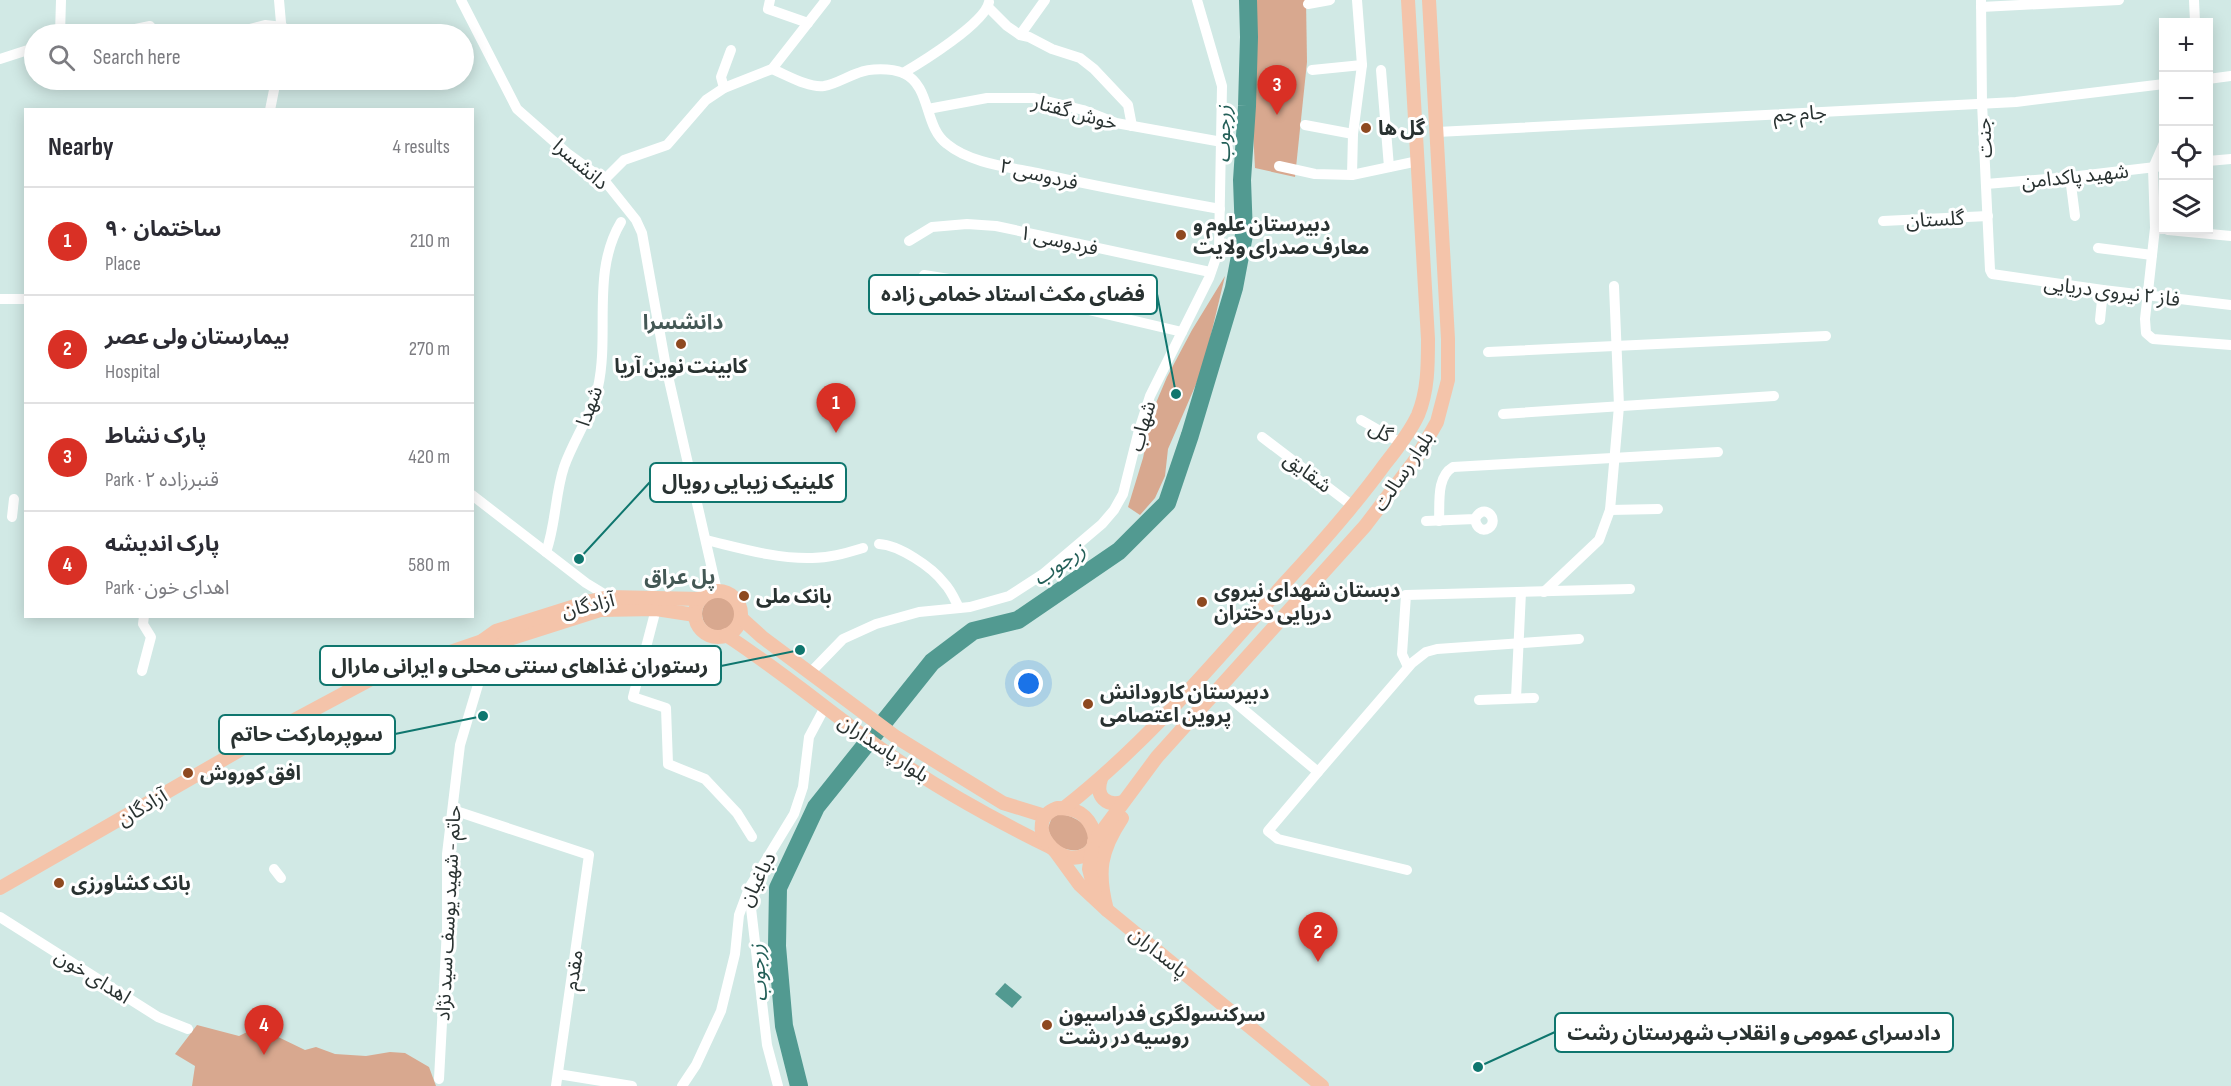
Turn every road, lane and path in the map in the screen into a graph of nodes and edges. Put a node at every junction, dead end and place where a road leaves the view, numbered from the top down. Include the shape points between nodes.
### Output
1 (61, 0) edge
2 (279, 0) edge
3 (461, 0) edge
4 (769, 0) edge
5 (826, 0) edge
6 (1045, 0) edge
7 (1197, 0) edge
8 (1330, 0) edge
9 (1357, 0) edge
10 (1408, 0) edge
11 (1429, 0) edge
12 (2119, 0) edge
13 (2194, 0) edge
14 (1981, 3) edge
15 (989, 4) edge
16 (1308, 4) dead end
17 (2195, 18) edge
18 (808, 23) junction
19 (60, 24) edge
20 (281, 24) edge
21 (473, 24) edge
22 (474, 25) edge
23 (1020, 35) junction
24 (731, 50) dead end
25 (24, 51) edge
26 (0, 59) edge
27 (1362, 65) junction
28 (772, 69) junction
29 (1312, 70) dead end
30 (1381, 70) dead end
31 (903, 73) junction
32 (2231, 76) edge
33 (2213, 78) edge
34 (2159, 84) edge
35 (724, 88) junction
36 (274, 90) edge
37 (1982, 103) junction
38 (270, 108) edge
39 (928, 110) junction
40 (1305, 125) dead end
41 (1132, 126) junction
42 (1437, 132) junction
43 (1353, 134) junction
44 (1222, 142) junction
45 (2231, 159) edge
46 (1418, 161) junction
47 (2213, 161) edge
48 (1279, 166) dead end
49 (1389, 167) junction
50 (2158, 167) edge
51 (1352, 175) junction
52 (2070, 177) junction
53 (604, 180) junction
54 (2159, 182) edge
55 (1986, 184) junction
56 (1220, 209) junction
57 (1988, 216) junction
58 (2075, 216) dead end
59 (1883, 221) dead end
60 (621, 222) dead end
61 (2160, 234) edge
62 (2211, 234) edge
63 (2231, 236) edge
64 (909, 241) dead end
65 (2098, 248) dead end
66 (2152, 255) junction
67 (1210, 272) junction
68 (924, 275) dead end
69 (1994, 275) joint
70 (1614, 286) dead end
71 (2103, 290) junction
72 (2147, 296) junction
73 (0, 299) edge
74 (24, 299) edge
75 (2231, 305) edge
76 (2100, 320) dead end
77 (1182, 332) junction
78 (1826, 336) dead end
79 (1617, 345) junction
80 (2231, 345) edge
81 (1488, 352) dead end
82 (1774, 396) dead end
83 (1619, 406) junction
84 (1503, 414) dead end
85 (1361, 420) dead end
86 (1262, 437) dead end
87 (1401, 443) junction
88 (1718, 452) dead end
89 (1615, 458) junction
90 (474, 497) edge
91 (14, 499) dead end
92 (1354, 507) junction
93 (1658, 509) dead end
94 (1610, 510) junction
95 (12, 517) dead end
96 (1475, 519) dead end
97 (1425, 521) dead end
98 (1439, 521) junction
99 (705, 540) junction
100 (879, 544) dead end
101 (863, 548) dead end
102 (546, 552) junction
103 (586, 583) junction
104 (1630, 589) dead end
105 (717, 591) junction
106 (1521, 592) junction
107 (1544, 592) junction
108 (609, 597) junction
109 (701, 599) junction
110 (591, 601) junction
111 (959, 608) junction
112 (656, 609) junction
113 (695, 615) junction
114 (144, 618) edge
115 (741, 618) junction
116 (726, 635) junction
117 (1579, 639) dead end
118 (482, 641) junction
119 (1519, 643) junction
120 (1408, 667) junction
121 (142, 671) dead end
122 (810, 673) junction
123 (1218, 688) junction
124 (1516, 698) junction
125 (1534, 698) dead end
126 (1479, 700) dead end
127 (825, 707) junction
128 (1157, 757) junction
129 (1318, 772) junction
130 (1101, 779) junction
131 (1123, 802) junction
132 (1064, 808) junction
133 (453, 810) junction
134 (1045, 816) junction
135 (752, 837) dead end
136 (1093, 846) junction
137 (1052, 849) junction
138 (274, 869) dead end
139 (1407, 870) dead end
140 (281, 878) dead end
141 (0, 888) edge
142 (749, 888) junction
143 (1107, 910) junction
144 (0, 917) edge
145 (188, 1029) dead end
146 (558, 1074) junction
147 (439, 1079) dead end
148 (556, 1086) edge
149 (632, 1086) edge
150 (682, 1086) edge
151 (778, 1086) edge
152 (1322, 1086) edge

1 - 19 street
2 - 20 street
3 - 21 street, دانشسرا
4 - 18 street via 768,9
5 - 18 street
6 - 23 street
7 - 44 street, شهاب via 1222,86
8 - 16 street
9 - 27 street
10 - 46 main road, بلوار رسالت
11 - 42 main road, بلوار رسالت
12 - 14 street
13 - 17 street
14 - 37 street, جنت
15 - 23 street
15 - 31 street via 973,26
18 - 28 street
22 - 53 street, دانشسرا via 517,109
23 - 41 street via 1080,58 1094,69 1128,105
24 - 35 street via 721,77
25 - 26 street
27 - 29 street
27 - 43 street
28 - 31 street via 822,86 859,72
28 - 35 street
30 - 49 street
31 - 39 street, فردوسی ۲ via 918,85
32 - 33 street
34 - 37 street, جام جم
35 - 53 street via 706,100 667,144 624,160
36 - 38 street
37 - 42 street, جام جم
37 - 55 street, جنت
39 - 41 street, خوش گفتار via 987,98 1035,98
39 - 56 street, فردوسی ۲ via 933,127 946,144 971,158 1119,192
40 - 43 street
41 - 44 street, خوش گفتار
42 - 123 main road, بلوار رسالت via 1448,381 1437,422 1416,459 1365,526
43 - 51 street
44 - 56 street, شهاب
45 - 47 street
46 - 49 street
46 - 87 main road, بلوار رسالت via 1428,378 1418,414
48 - 51 street via 1315,174
49 - 51 street
50 - 52 street, شهید پاکدامن
50 - 54 street
52 - 55 street, شهید پاکدامن
52 - 58 street
53 - 99 street, دانشسرا via 642,233 666,367
55 - 57 street, جنت
56 - 67 street, شهاب via 1219,249
57 - 59 street, گلستان
57 - 69 street, جنت via 1990,270
60 - 102 street, شهدا via 613,236 604,272 598,390 564,468
61 - 66 street
62 - 63 street
64 - 67 street, فردوسی ۱ via 932,227 996,226
65 - 66 street
66 - 72 street
67 - 77 street, شهاب
68 - 77 street
69 - 71 street, فاز ۲ نیروی دریایی
70 - 79 street
71 - 72 street, فاز ۲ نیروی دریایی
71 - 76 street
72 - 75 street, فاز ۲ نیروی دریایی
72 - 80 street via 2146,333 2153,339
73 - 74 street
77 - 111 street, شهاب via 1150,396 1123,494 1114,510 1043,574 1009,596
78 - 79 street
79 - 81 street
79 - 83 street
82 - 83 street
83 - 84 street
83 - 89 street
85 - 87 street, گل
86 - 92 street, شقایق
87 - 92 main road, بلوار رسالت
88 - 89 street
89 - 94 street
89 - 98 street via 1453,468 1441,481
90 - 102 street
91 - 95 street
92 - 130 main road, بلوار رسالت via 1210,667
93 - 94 street
94 - 107 street via 1599,540
96 - 98 street
97 - 98 street
99 - 101 street via 772,555 812,558
99 - 105 street, دانشسرا
100 - 111 street via 890,545 925,566 944,582
102 - 103 street
103 - 108 street
103 - 110 street via 593,593
104 - 107 street
105 - 109 main road
105 - 115 main road via 734,596
106 - 107 street
106 - 119 street
106 - 120 street via 1406,595 1402,654
108 - 109 main road, آزادگان
108 - 110 main road, آزادگان
109 - 113 main road
110 - 118 main road, آزادگان via 496,631
111 - 122 street, شهاب via 919,612 876,624 843,639
112 - 113 main road, آزادگان
112 - 118 main road, آزادگان via 600,610 497,643
112 - 135 street via 633,697 666,708 668,764 705,779 737,813
113 - 116 main road via 703,631 714,636
114 - 121 street via 143,624 152,637
115 - 116 main road via 736,629
115 - 122 main road, بلوار پاسداران
116 - 127 main road, بلوار پاسداران
117 - 119 street
118 - 133 street, حاتم - شهید یوسف سید نژاد via 480,678 460,745
118 - 141 main road, آزادگان via 370,679
119 - 120 street via 1432,650
119 - 124 street
120 - 129 street
122 - 134 main road, بلوار پاسداران via 896,736 1003,803
123 - 128 main road, بلوار رسالت
123 - 129 street
124 - 125 street
124 - 126 street
127 - 137 main road, بلوار پاسداران via 886,752 994,819
127 - 142 street, دباغیان via 809,737 803,787 794,814
128 - 131 main road, بلوار رسالت
128 - 143 main road via 1152,777 1119,823 1102,858 1100,876
129 - 139 street via 1268,831 1278,839
130 - 131 main road via 1100,796 1107,802
130 - 132 main road, بلوار رسالت
131 - 136 main road, بلوار رسالت
132 - 134 main road
132 - 136 main road via 1086,818 1093,828
133 - 146 street, مقدم via 589,855
133 - 147 street, حاتم - شهید یوسف سید نژاد via 447,854
134 - 137 main road via 1041,830
136 - 137 main road via 1079,857
136 - 143 main road via 1089,869 1094,890
137 - 143 main road, پاسداران via 1079,884
138 - 140 street
142 - 150 street, دباغیان via 739,915 735,954 721,1011
142 - 151 street via 767,1045
143 - 152 main road, پاسداران
144 - 145 street, اهدای خون via 158,1017
146 - 148 street, مقدم
146 - 149 street

